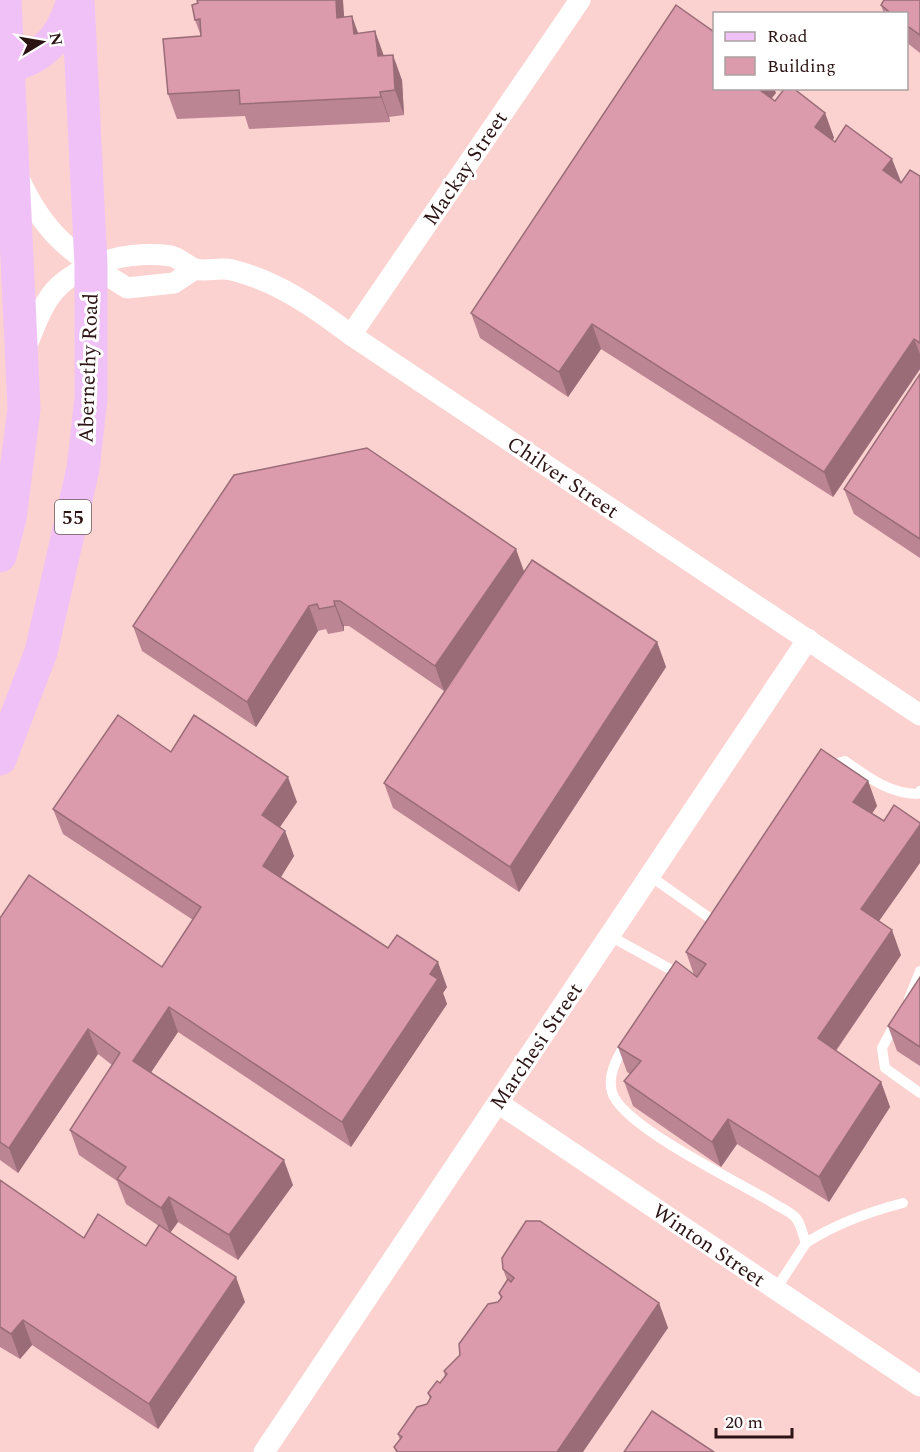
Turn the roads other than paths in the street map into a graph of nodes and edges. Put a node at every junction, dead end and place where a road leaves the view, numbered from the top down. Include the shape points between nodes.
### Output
1 (5, 0) edge
2 (73, 0) edge
3 (78, 0) edge
4 (579, 0) edge
5 (9, 66) junction
6 (13, 164) junction
7 (91, 266) junction
8 (195, 269) junction
9 (351, 335) junction
10 (23, 356) junction
11 (0, 556) edge
12 (808, 639) junction
13 (920, 715) edge
14 (0, 759) edge
15 (822, 772) edge
16 (920, 791) edge
17 (650, 876) junction
18 (727, 902) edge
19 (610, 936) junction
20 (920, 972) edge
21 (673, 978) edge
22 (636, 1030) edge
23 (920, 1093) edge
24 (498, 1103) junction
25 (903, 1203) dead end
26 (806, 1243) junction
27 (776, 1289) junction
28 (920, 1386) edge
29 (264, 1452) edge

1 - 5 main road
2 - 5 main road via 67,20 48,46 30,61
3 - 7 main road, Abernethy Road / 55
4 - 9 street, Mackay Street
5 - 6 main road
6 - 7 street, Chilver Street via 41,221 59,242
6 - 10 main road
7 - 8 street, Chilver Street via 122,257 173,256
7 - 8 street, Chilver Street via 127,288 174,282
7 - 10 street, Chilver Street via 59,286 42,310
7 - 14 main road, Abernethy Road / 55 via 91,398 83,469 40,652
8 - 9 street, Chilver Street via 229,269 263,280 291,293
9 - 12 street, Chilver Street
10 - 11 main road via 20,444 10,518
12 - 13 street, Chilver Street
12 - 17 street, Marchesi Street
15 - 16 lane via 830,764 845,760 899,794
17 - 18 lane via 714,921
17 - 19 street, Marchesi Street
19 - 21 lane
19 - 24 street, Marchesi Street
20 - 23 lane via 882,1048 885,1068
22 - 26 lane via 612,1072 612,1093 628,1114 688,1155 796,1218
24 - 27 street, Winton Street
24 - 29 street, Marchesi Street
25 - 26 lane via 864,1213
26 - 27 lane
27 - 28 street, Winton Street

